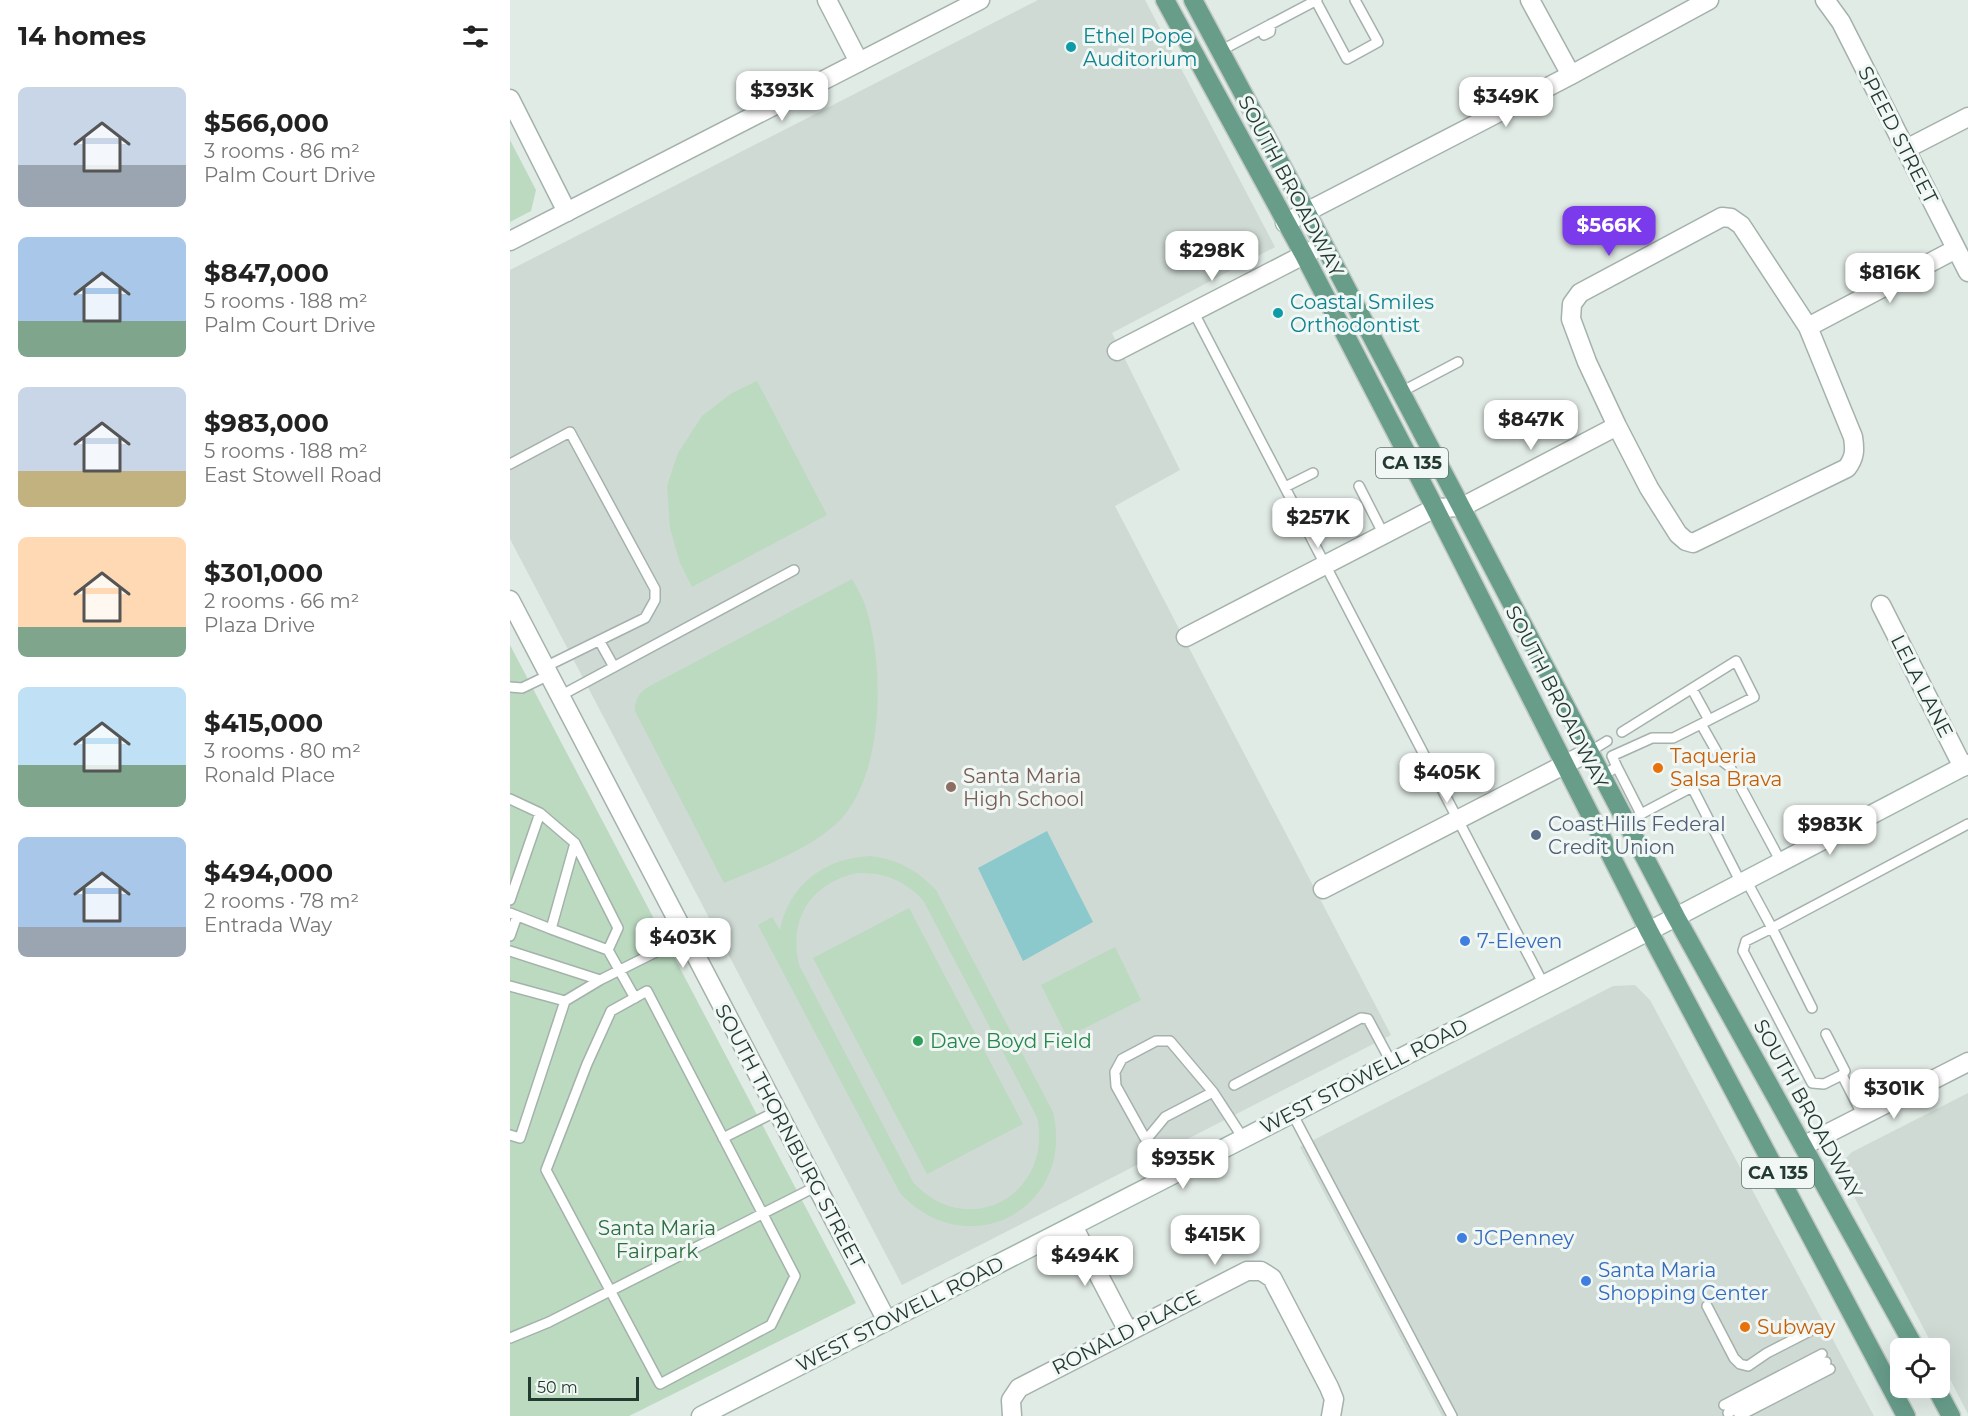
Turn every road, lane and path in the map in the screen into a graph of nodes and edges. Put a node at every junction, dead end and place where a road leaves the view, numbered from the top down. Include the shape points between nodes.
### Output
1 (826, 0) edge
2 (980, 0) edge
3 (1165, 0) edge
4 (1193, 0) edge
5 (1317, 0) edge
6 (1356, 0) edge
7 (1530, 0) edge
8 (1709, 0) edge
9 (1825, 0) edge
10 (1271, 24) junction
11 (1264, 35) dead end
12 (1239, 41) junction
13 (1250, 43) dead end
14 (1220, 51) junction
15 (859, 62) junction
16 (1571, 75) junction
17 (510, 99) edge
18 (1968, 117) edge
19 (1906, 149) junction
20 (567, 212) junction
21 (1306, 212) junction
22 (1286, 222) junction
23 (510, 241) edge
24 (1323, 245) junction
25 (1956, 249) junction
26 (1304, 255) junction
27 (1968, 272) edge
28 (1193, 311) junction
29 (1808, 327) junction
30 (1117, 351) dead end
31 (1458, 362) dead end
32 (1401, 392) junction
33 (1617, 426) junction
34 (510, 464) edge
35 (1313, 473) dead end
36 (1359, 486) dead end
37 (1285, 488) junction
38 (1462, 507) junction
39 (1436, 508) junction
40 (1384, 535) junction
41 (1326, 566) junction
42 (794, 570) dead end
43 (510, 600) edge
44 (1881, 605) dead end
45 (1186, 637) dead end
46 (600, 642) junction
47 (614, 667) junction
48 (547, 671) junction
49 (510, 687) edge
50 (1692, 689) junction
51 (560, 696) junction
52 (1642, 719) junction
53 (1705, 722) junction
54 (1622, 732) dead end
55 (1652, 738) junction
56 (1607, 741) dead end
57 (1589, 752) junction
58 (1565, 764) junction
59 (1966, 769) edge
60 (1609, 772) junction
61 (510, 799) edge
62 (540, 813) junction
63 (1457, 819) junction
64 (1633, 819) junction
65 (1968, 824) edge
66 (575, 843) junction
67 (1781, 862) junction
68 (1744, 882) junction
69 (1323, 889) dead end
70 (510, 900) edge
71 (513, 914) edge
72 (1676, 917) junction
73 (1772, 928) junction
74 (551, 929) junction
75 (1649, 931) junction
76 (510, 936) edge
77 (686, 937) junction
78 (608, 950) junction
79 (510, 951) edge
80 (620, 971) junction
81 (600, 980) junction
82 (1544, 985) junction
83 (510, 986) edge
84 (635, 998) junction
85 (565, 1001) junction
86 (1812, 1008) dead end
87 (1826, 1034) dead end
88 (1391, 1062) junction
89 (1968, 1062) edge
90 (1842, 1075) junction
91 (1234, 1085) dead end
92 (1213, 1092) junction
93 (777, 1111) junction
94 (1292, 1113) junction
95 (1863, 1116) junction
96 (510, 1135) edge
97 (723, 1138) junction
98 (1243, 1138) junction
99 (1146, 1140) junction
100 (1803, 1146) junction
101 (1165, 1179) junction
102 (817, 1186) junction
103 (764, 1213) junction
104 (1073, 1226) junction
105 (611, 1291) junction
106 (1707, 1306) dead end
107 (886, 1321) junction
108 (1128, 1330) junction
109 (1810, 1331) dead end
110 (510, 1338) edge
111 (1909, 1338) edge
112 (1941, 1398) edge
113 (1012, 1408) edge
114 (1726, 1409) dead end
115 (701, 1416) edge
116 (1331, 1416) edge
117 (1452, 1416) edge
118 (1739, 1416) edge
119 (1906, 1416) edge
120 (1951, 1416) edge

1 - 15 street
2 - 15 street
3 - 22 main road, SOUTH BROADWAY / CA 135
4 - 14 main road, SOUTH BROADWAY / CA 135
5 - 6 lane via 1347,60 1378,42
5 - 10 lane
7 - 16 street
8 - 16 street
9 - 19 street, SPEED STREET via 1841,22
10 - 11 lane via 1270,32
10 - 12 lane
12 - 13 lane
12 - 14 lane
14 - 21 main road, SOUTH BROADWAY / CA 135
15 - 20 street
16 - 21 street
17 - 20 street
18 - 19 street
19 - 25 street, SPEED STREET
20 - 23 street
21 - 22 street
21 - 24 main road, SOUTH BROADWAY / CA 135
22 - 26 main road, SOUTH BROADWAY / CA 135
24 - 26 street
24 - 32 main road, SOUTH BROADWAY / CA 135
25 - 27 street, SPEED STREET
25 - 29 street
26 - 28 street
26 - 39 main road, SOUTH BROADWAY / CA 135
28 - 30 street
28 - 37 lane
29 - 33 street via 1741,225 1731,218 1722,218 1703,226 1580,293 1572,304 1571,319
29 - 33 street via 1853,437 1854,459 1847,468 1693,543 1678,534
31 - 32 lane
32 - 38 main road, SOUTH BROADWAY / CA 135
33 - 38 street
34 - 46 lane via 570,432 655,589 655,600 645,618
35 - 37 lane
36 - 40 lane
37 - 41 lane
38 - 39 street
38 - 57 main road, SOUTH BROADWAY / CA 135
39 - 40 street
39 - 58 main road, SOUTH BROADWAY / CA 135
40 - 41 street
41 - 45 street
41 - 63 lane
42 - 47 lane
43 - 48 street, SOUTH THORNBURG STREET
44 - 59 street, LELA LANE
46 - 47 lane
46 - 48 lane via 578,650
47 - 51 lane
48 - 49 lane via 522,688
48 - 51 street, SOUTH THORNBURG STREET
50 - 52 lane
50 - 53 lane
50 - 53 lane via 1736,662 1754,697
51 - 77 street, SOUTH THORNBURG STREET
52 - 54 lane
52 - 55 lane
53 - 55 lane via 1673,738
53 - 67 lane via 1722,761 1730,767
55 - 60 lane via 1612,756
56 - 57 lane
57 - 58 street
57 - 60 main road, SOUTH BROADWAY / CA 135
58 - 63 street
58 - 75 main road, SOUTH BROADWAY / CA 135
59 - 67 street, WEST STOWELL ROAD
60 - 64 main road, SOUTH BROADWAY / CA 135
61 - 62 lane
62 - 66 lane
62 - 70 lane
63 - 69 street
63 - 82 lane
64 - 68 lane via 1692,787
64 - 72 main road, SOUTH BROADWAY / CA 135
65 - 73 lane
66 - 74 lane
66 - 78 lane via 618,927
67 - 68 street, WEST STOWELL ROAD
68 - 72 street, WEST STOWELL ROAD
68 - 73 lane
71 - 74 lane
71 - 76 lane
72 - 75 street, WEST STOWELL ROAD
72 - 100 main road, SOUTH BROADWAY / CA 135
73 - 86 lane
73 - 90 lane via 1746,941 1743,951 1812,1083 1824,1084
74 - 78 lane
75 - 82 street, WEST STOWELL ROAD
75 - 119 main road, SOUTH BROADWAY / CA 135
77 - 80 lane
77 - 93 street, SOUTH THORNBURG STREET
78 - 80 lane
79 - 81 lane
80 - 81 lane
80 - 84 lane
81 - 85 lane
82 - 88 street, WEST STOWELL ROAD
83 - 85 lane
84 - 97 lane via 647,991
84 - 105 lane via 610,1011 546,1170
85 - 96 lane via 520,1138
87 - 90 lane via 1845,1071
88 - 91 lane via 1368,1019 1361,1018
88 - 94 street, WEST STOWELL ROAD
89 - 95 street
90 - 95 lane
92 - 98 lane
92 - 99 lane via 1165,1117
92 - 99 lane via 1170,1041 1156,1041 1122,1059 1115,1072 1116,1086
93 - 97 lane
93 - 102 street, SOUTH THORNBURG STREET
94 - 98 street, WEST STOWELL ROAD
94 - 117 lane
95 - 100 street
97 - 103 lane
98 - 101 street, WEST STOWELL ROAD
99 - 101 lane
100 - 111 main road, SOUTH BROADWAY / CA 135
101 - 104 street, WEST STOWELL ROAD
102 - 103 lane
102 - 107 street, SOUTH THORNBURG STREET
103 - 105 lane
103 - 105 lane via 795,1276 771,1325 660,1384
104 - 107 street, WEST STOWELL ROAD
104 - 108 street
105 - 110 lane
106 - 109 lane via 1740,1365 1748,1366
107 - 115 street, WEST STOWELL ROAD
108 - 113 street, RONALD PLACE via 1019,1388
108 - 116 street, RONALD PLACE via 1246,1271 1261,1271 1272,1278 1329,1387 1334,1399
112 - 120 main road
114 - 118 lane via 1826,1361

